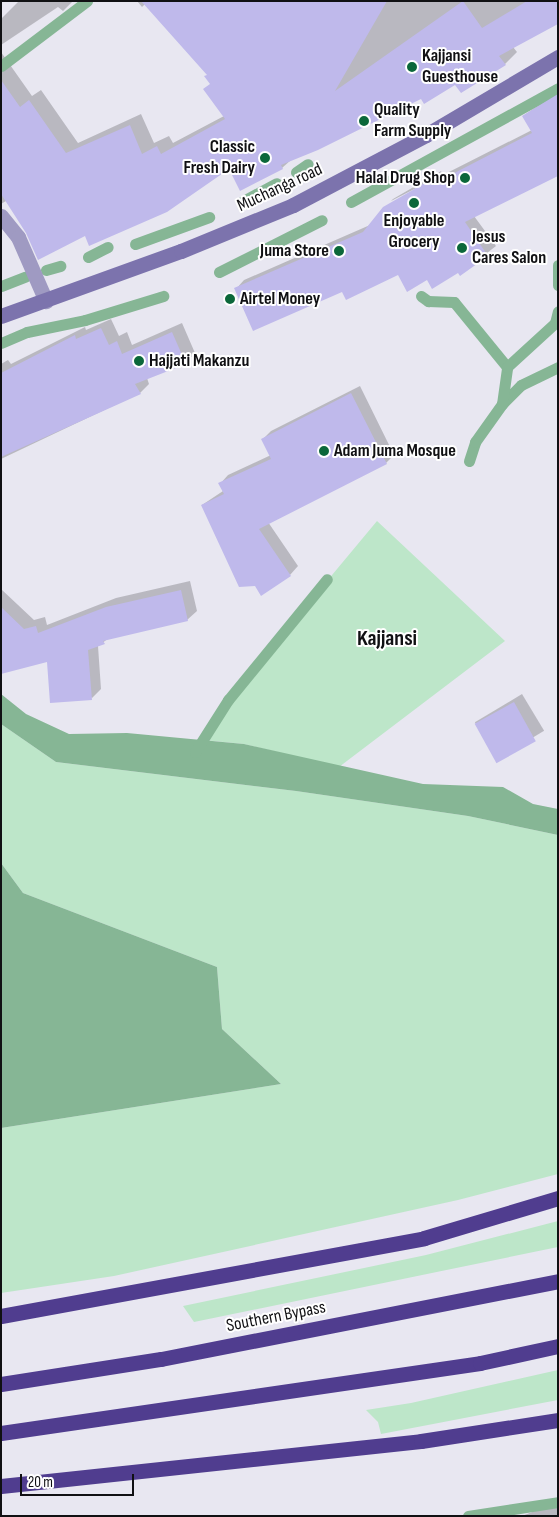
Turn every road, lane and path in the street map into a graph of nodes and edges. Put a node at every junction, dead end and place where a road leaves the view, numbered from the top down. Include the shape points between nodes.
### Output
1 (558, 57) edge
2 (1, 216) edge
3 (46, 301) junction
4 (1, 316) edge
5 (558, 1198) edge
6 (558, 1281) edge
7 (1, 1316) edge
8 (558, 1346) edge
9 (1, 1384) edge
10 (558, 1420) edge
11 (1, 1433) edge
12 (1, 1486) edge

1 - 3 street, Muchanga road via 426,135 293,205
2 - 3 street via 18,237
3 - 4 street, Muchanga road
5 - 7 highway via 424,1238
6 - 9 highway, Southern Bypass via 161,1359
8 - 11 highway via 480,1363
10 - 12 highway via 421,1441

